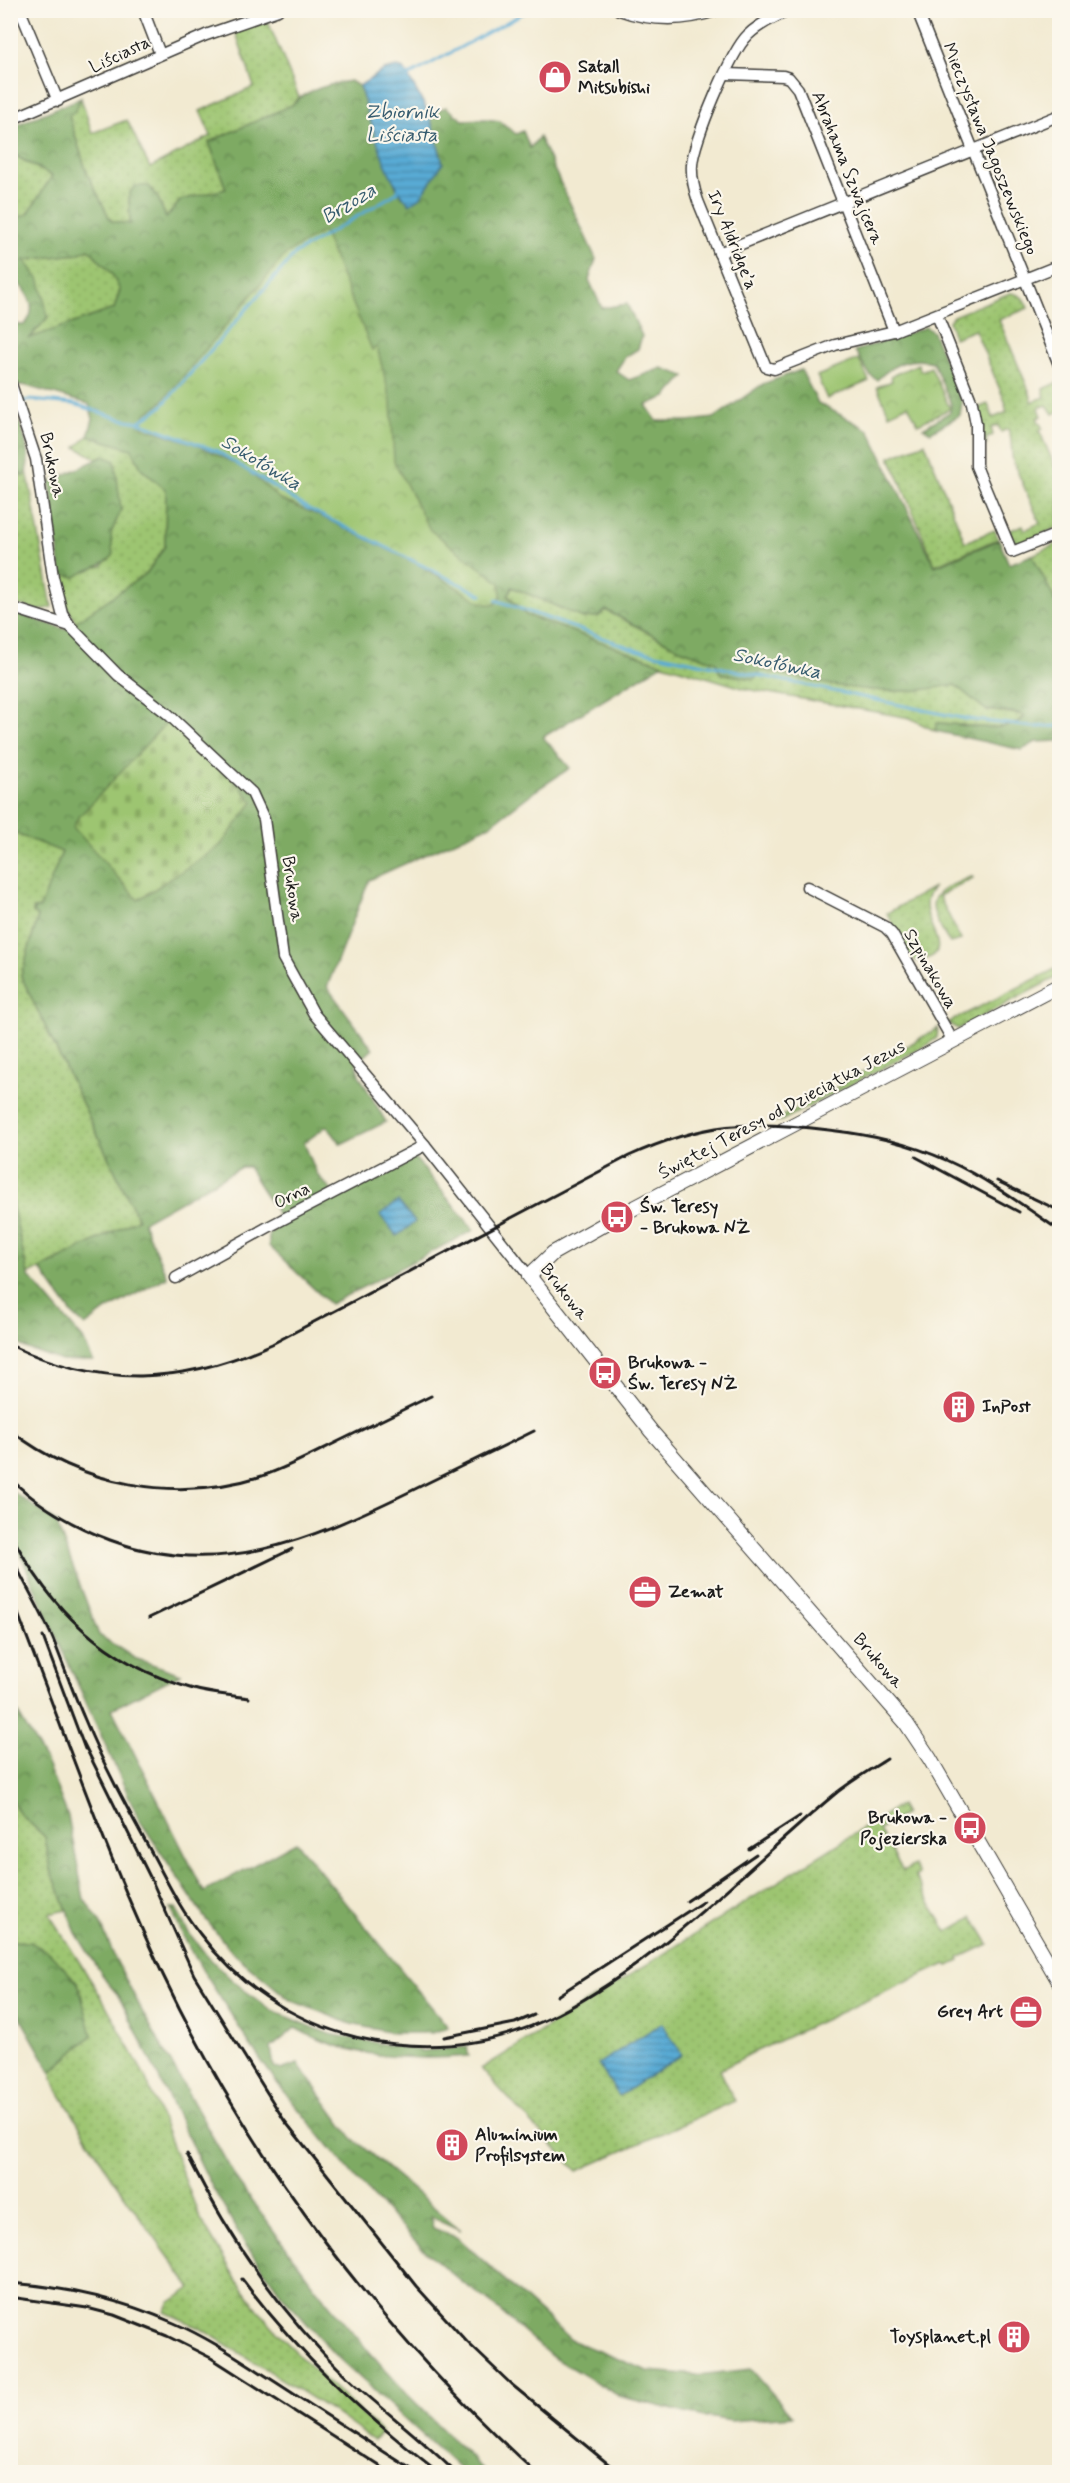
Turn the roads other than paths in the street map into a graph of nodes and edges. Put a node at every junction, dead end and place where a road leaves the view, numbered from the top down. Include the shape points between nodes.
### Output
1 (20, 10) edge
2 (143, 10) edge
3 (278, 10) edge
4 (619, 10) edge
5 (718, 10) edge
6 (791, 10) edge
7 (916, 11) edge
8 (160, 54) junction
9 (726, 74) junction
10 (58, 101) junction
11 (1059, 115) edge
12 (10, 120) edge
13 (973, 150) junction
14 (843, 203) junction
15 (719, 253) junction
16 (1059, 265) edge
17 (1024, 280) junction
18 (937, 315) junction
19 (894, 331) junction
20 (1059, 367) edge
21 (10, 381) edge
22 (1059, 533) edge
23 (10, 607) edge
24 (70, 626) junction
25 (807, 887) dead end
26 (1059, 985) edge
27 (953, 1041) junction
28 (425, 1145) junction
29 (529, 1276) junction
30 (176, 1278) dead end
31 (1059, 1983) edge

1 - 10 street
2 - 8 street
3 - 8 street, Liściasta
4 - 5 street via 667,20
6 - 9 street, Iry Aldridge’a via 749,34
7 - 13 street, Mieczysława Jagoszewskiego
8 - 10 street, Liściasta
9 - 14 street, Abrahama Szwajcera via 783,76 793,83
9 - 15 street, Iry Aldridge’a via 698,140 692,166 695,193
10 - 12 street, Liściasta
11 - 13 street
13 - 14 street
13 - 17 street, Mieczysława Jagoszewskiego
14 - 15 street
14 - 19 street, Abrahama Szwajcera
15 - 19 street, Iry Aldridge’a via 764,365 769,369 835,345
16 - 17 street
17 - 18 street
17 - 20 street, Mieczysława Jagoszewskiego
18 - 19 street
18 - 22 street via 972,403 976,466 1012,552
21 - 24 street, Brukowa via 36,459 56,595
23 - 24 street, Brukowa
24 - 28 street, Brukowa via 118,675 168,714 257,800 264,819 283,958 314,1014
25 - 27 street, Szpinakowa via 892,934
26 - 27 street, Świętej Teresy od Dzieciątka Jezus
27 - 29 street, Świętej Teresy od Dzieciątka Jezus via 571,1242
28 - 29 street, Brukowa
28 - 30 street, Orna
29 - 31 street, Brukowa via 651,1431 893,1706 930,1759

